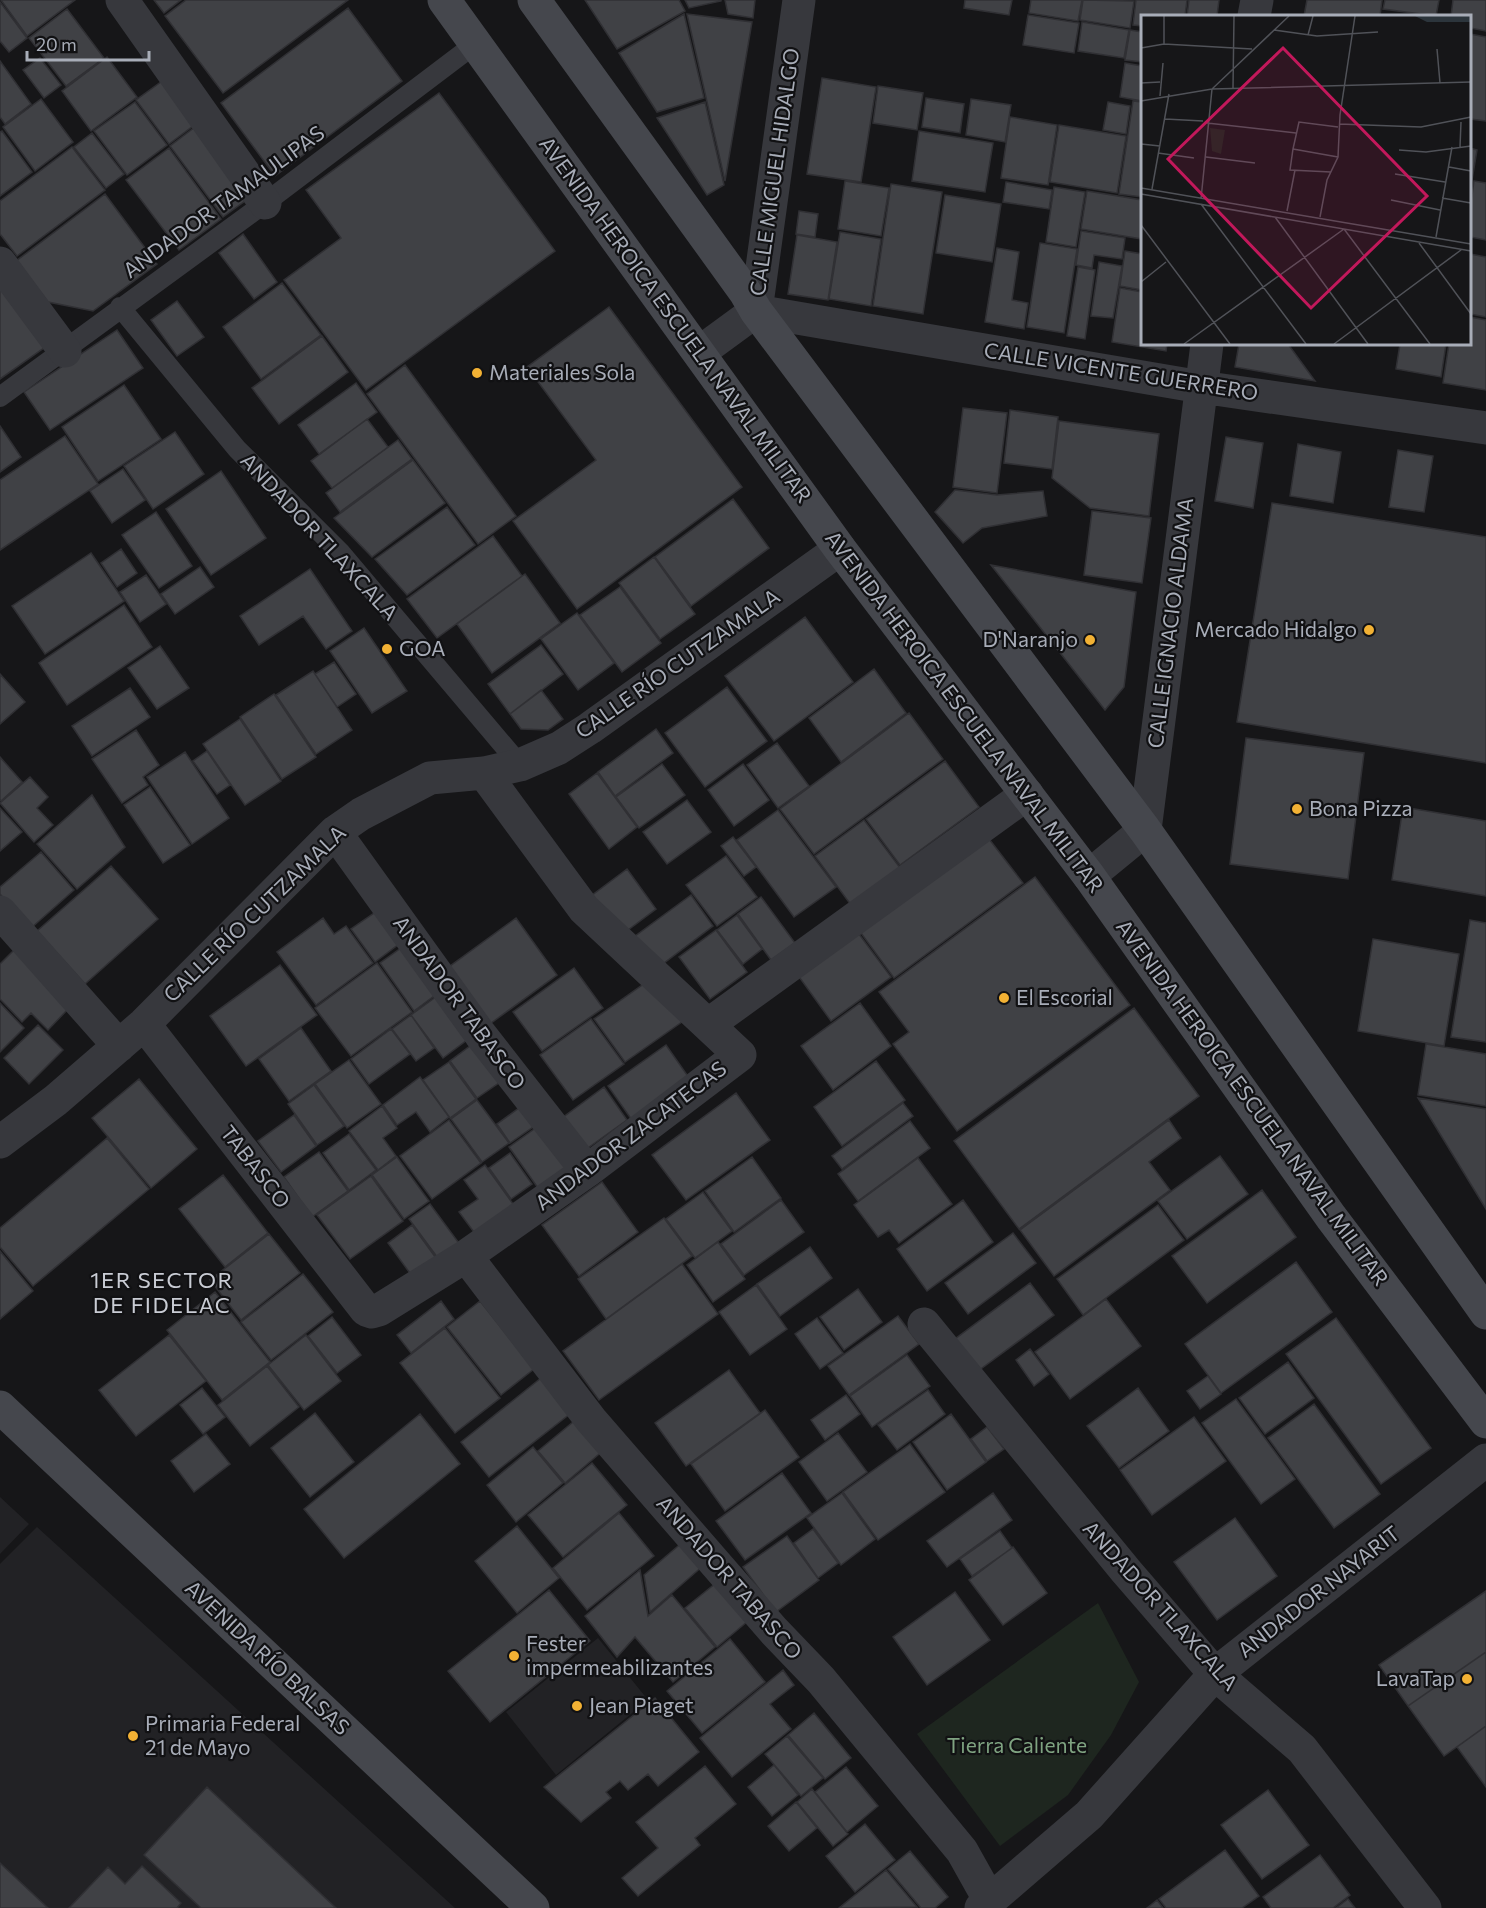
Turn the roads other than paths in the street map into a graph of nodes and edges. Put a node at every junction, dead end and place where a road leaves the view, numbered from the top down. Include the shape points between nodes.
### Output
1 (122, 0) edge
2 (444, 0) edge
3 (534, 0) edge
4 (799, 0) edge
5 (1257, 0) edge
6 (1254, 15) edge
7 (475, 44) junction
8 (265, 203) junction
9 (0, 263) edge
10 (120, 308) junction
11 (756, 311) junction
12 (1207, 345) edge
13 (65, 351) junction
14 (700, 352) junction
15 (1201, 387) junction
16 (0, 397) edge
17 (1486, 428) edge
18 (840, 549) junction
19 (520, 765) junction
20 (484, 773) junction
21 (1027, 794) junction
22 (1145, 830) junction
23 (335, 832) junction
24 (1089, 876) junction
25 (0, 912) edge
26 (144, 1024) junction
27 (709, 1024) junction
28 (119, 1046) junction
29 (0, 1142) edge
30 (586, 1171) junction
31 (466, 1256) junction
32 (366, 1310) joint
33 (1486, 1313) edge
34 (924, 1324) dead end
35 (0, 1407) edge
36 (1486, 1422) edge
37 (1486, 1460) edge
38 (1215, 1674) junction
39 (986, 1904) edge
40 (533, 1908) edge
41 (1425, 1908) edge

1 - 8 street
2 - 7 street, AVENIDA HEROICA ESCUELA NAVAL MILITAR
3 - 11 street
4 - 11 street, CALLE MIGUEL HIDALGO
5 - 6 street
7 - 8 lane, ANDADOR TAMAULIPAS
7 - 14 street, AVENIDA HEROICA ESCUELA NAVAL MILITAR
8 - 10 lane, ANDADOR TAMAULIPAS
9 - 13 street
10 - 13 lane, ANDADOR TAMAULIPAS
10 - 19 lane, ANDADOR TLAXCALA via 237,449 340,552
11 - 14 street, CALLE MIGUEL HIDALGO
11 - 15 street, CALLE VICENTE GUERRERO
11 - 22 street
12 - 15 street, CALLE IGNACIO ALDAMA
13 - 16 lane, ANDADOR TAMAULIPAS
14 - 18 street, AVENIDA HEROICA ESCUELA NAVAL MILITAR
15 - 17 street, CALLE VICENTE GUERRERO
15 - 22 street, CALLE IGNACIO ALDAMA
18 - 19 street, CALLE RÍO CUTZAMALA via 590,728 559,748
18 - 21 street, AVENIDA HEROICA ESCUELA NAVAL MILITAR
19 - 20 street, CALLE RÍO CUTZAMALA
20 - 23 street, CALLE RÍO CUTZAMALA via 430,778 360,814
20 - 27 street via 584,909
21 - 24 street, AVENIDA HEROICA ESCUELA NAVAL MILITAR
21 - 27 street
22 - 24 street
22 - 33 street
23 - 26 street, CALLE RÍO CUTZAMALA
23 - 30 street, ANDADOR TABASCO via 480,1034
24 - 36 street, AVENIDA HEROICA ESCUELA NAVAL MILITAR via 1331,1217
25 - 28 street
26 - 28 street, CALLE RÍO CUTZAMALA
26 - 32 street, TABASCO
27 - 30 street, ANDADOR ZACATECAS via 740,1055
28 - 29 street, CALLE RÍO CUTZAMALA
30 - 31 street, ANDADOR ZACATECAS
31 - 32 street, ANDADOR ZACATECAS via 379,1310
31 - 39 street, ANDADOR TABASCO via 591,1420 821,1680 962,1851
34 - 38 street, ANDADOR TLAXCALA
35 - 40 street, AVENIDA RÍO BALSAS
37 - 38 street, ANDADOR NAYARIT
38 - 39 street, ANDADOR NAYARIT via 1089,1815
38 - 41 street, ANDADOR TLAXCALA via 1302,1749

